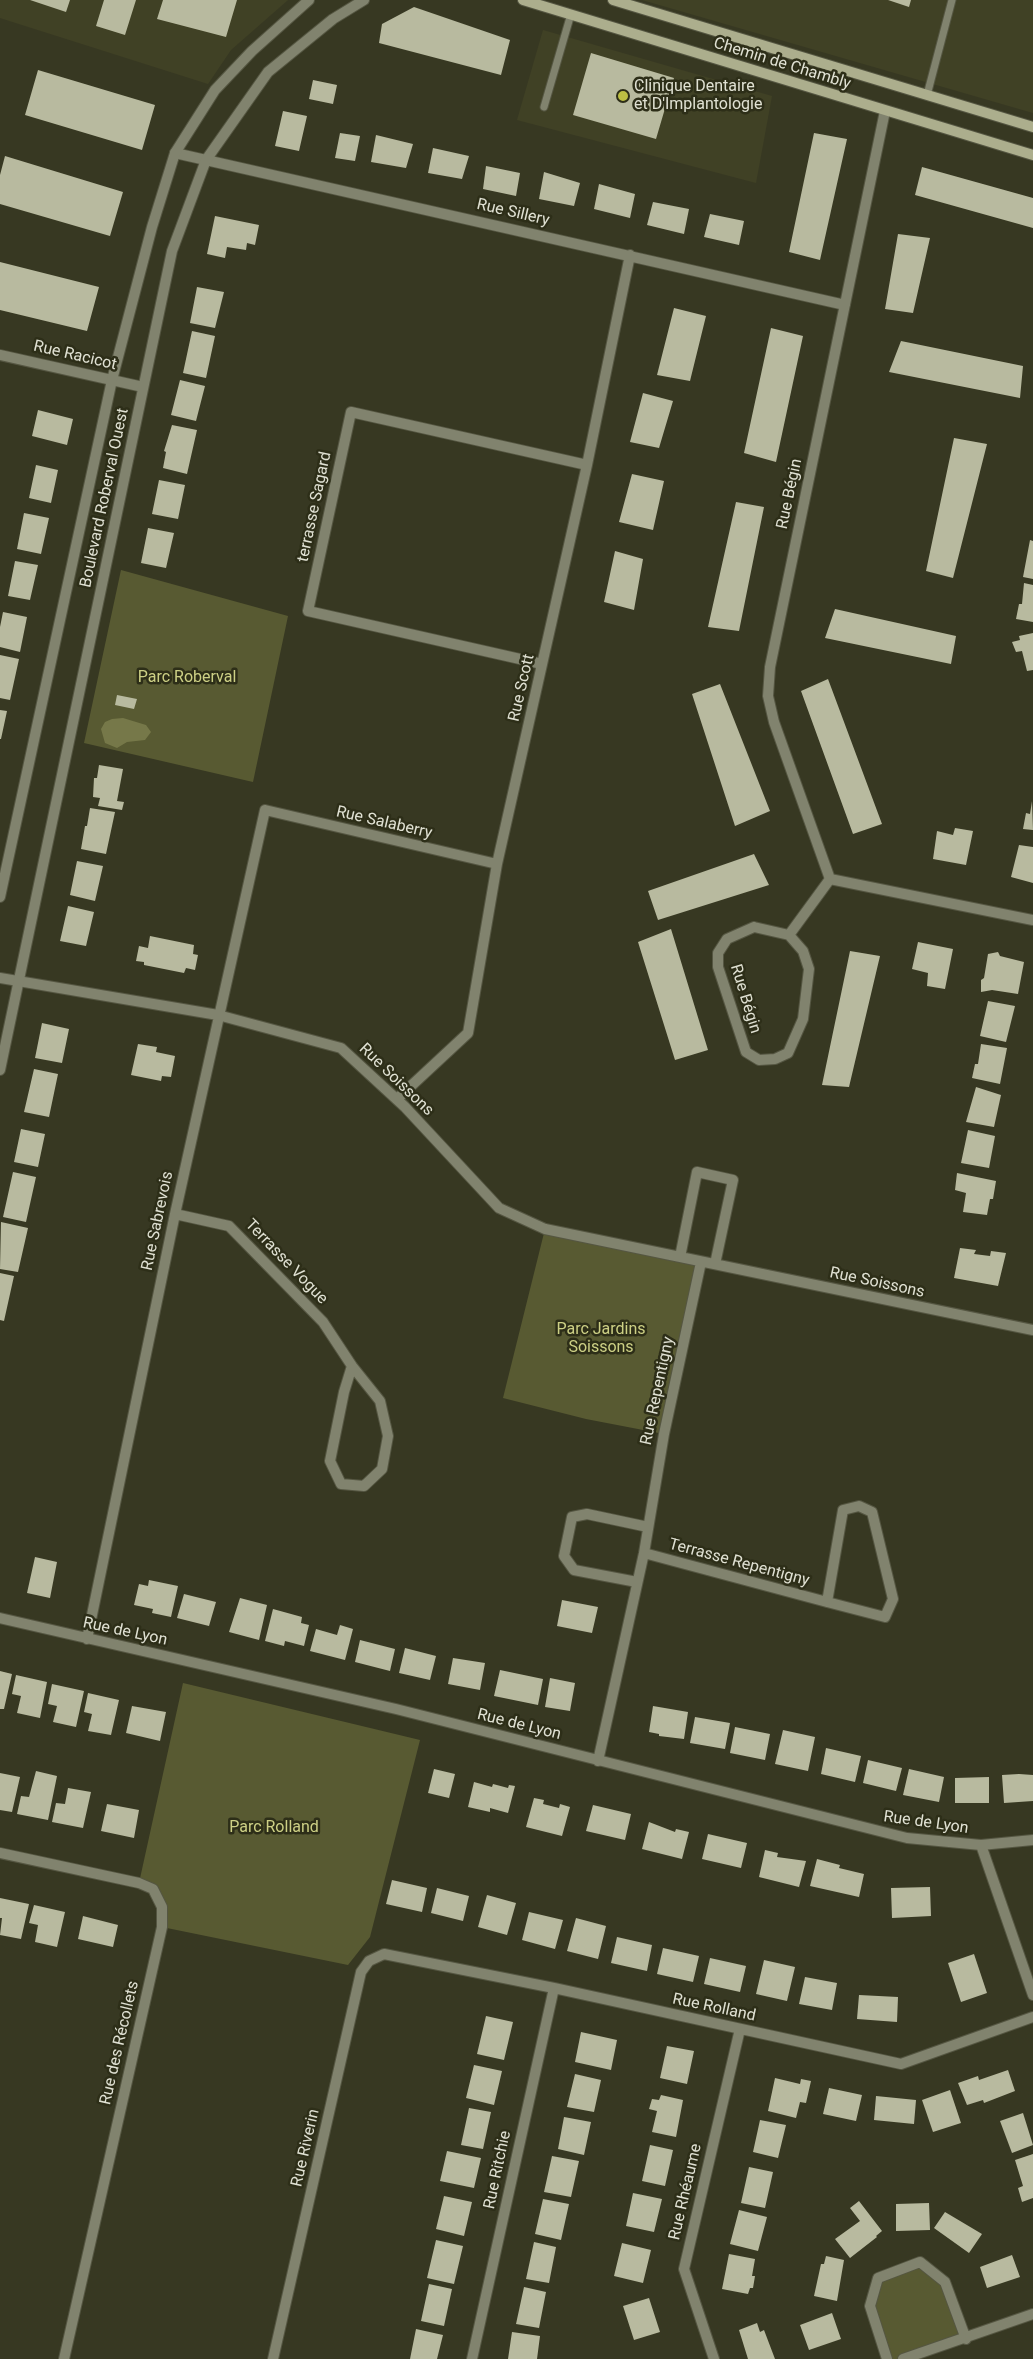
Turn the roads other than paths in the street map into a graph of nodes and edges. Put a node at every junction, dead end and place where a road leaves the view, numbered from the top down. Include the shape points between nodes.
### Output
1 (309, 0) edge
2 (364, 0) edge
3 (523, 0) edge
4 (613, 0) edge
5 (952, 0) edge
6 (571, 14) junction
7 (927, 95) junction
8 (544, 107) dead end
9 (885, 111) junction
10 (1033, 127) edge
11 (175, 153) junction
12 (1033, 155) edge
13 (206, 160) junction
14 (630, 255) junction
15 (845, 305) junction
16 (0, 355) edge
17 (112, 380) junction
18 (143, 387) junction
19 (587, 465) junction
20 (542, 664) junction
21 (265, 810) joint
22 (497, 864) junction
23 (830, 879) junction
24 (0, 897) edge
25 (1033, 920) edge
26 (789, 935) junction
27 (0, 978) edge
28 (19, 982) junction
29 (218, 1014) junction
30 (0, 1070) edge
31 (396, 1099) junction
32 (175, 1214) junction
33 (680, 1257) junction
34 (701, 1262) junction
35 (716, 1264) junction
36 (1033, 1330) edge
37 (352, 1366) junction
38 (648, 1527) junction
39 (644, 1553) junction
40 (637, 1582) junction
41 (827, 1602) junction
42 (0, 1618) edge
43 (87, 1639) junction
44 (598, 1760) junction
45 (1033, 1840) edge
46 (981, 1845) junction
47 (0, 1853) edge
48 (384, 1954) joint
49 (554, 1988) junction
50 (1033, 1995) edge
51 (1033, 2017) edge
52 (740, 2029) junction
53 (1033, 2314) edge
54 (966, 2339) junction
55 (64, 2359) edge
56 (273, 2359) edge
57 (472, 2359) edge
58 (714, 2359) edge
59 (887, 2359) edge
60 (903, 2359) edge

1 - 11 street, Boulevard Roberval Ouest via 252,51 216,90
2 - 13 street, Boulevard Roberval Ouest via 333,19 268,72
3 - 6 main road, Chemin de Chambly
4 - 7 main road, Chemin de Chambly
5 - 7 lane
6 - 8 lane
6 - 9 main road, Chemin de Chambly
7 - 10 main road, Chemin de Chambly
9 - 12 main road, Chemin de Chambly
9 - 15 street, Rue Bégin
11 - 13 street, Rue Sillery
11 - 17 street, Boulevard Roberval Ouest
13 - 14 street, Rue Sillery
13 - 18 street, Boulevard Roberval Ouest via 172,251
14 - 15 street, Rue Sillery
14 - 19 street, Rue Scott
15 - 23 street, Rue Bégin via 770,667 768,696 774,722
16 - 17 street, Rue Racicot
17 - 18 street, Rue Racicot
17 - 24 street, Boulevard Roberval Ouest
18 - 28 street, Boulevard Roberval Ouest
19 - 20 street, Rue Scott
19 - 20 street, terrasse Sagard via 351,412 308,611
20 - 22 street, Rue Scott
21 - 22 street, Rue Salaberry
21 - 29 street, Rue Sabrevois
22 - 31 street, Rue Scott via 468,1033
23 - 25 street
23 - 26 street
26 - 26 street, Rue Bégin via 754,927 728,939 718,953 718,967 746,1052 759,1060 775,1059 788,1053 802,1019 809,969 803,951
27 - 28 street, Rue Soissons
28 - 29 street, Rue Soissons
28 - 30 street, Boulevard Roberval Ouest
29 - 31 street, Rue Soissons via 341,1048
29 - 32 street, Rue Sabrevois
31 - 33 street, Rue Soissons via 498,1208 545,1229
32 - 37 street, Terrasse Vogue via 229,1226 323,1322
32 - 43 street, Rue Sabrevois
33 - 34 street, Rue Soissons
33 - 35 street via 697,1172 733,1180
34 - 35 street, Rue Soissons
34 - 38 street, Rue Repentigny via 664,1434
35 - 36 street, Rue Soissons
37 - 37 street, Terrasse Vogue via 330,1461 341,1484 364,1486 382,1469 388,1436 380,1401
38 - 39 street, Rue Repentigny
38 - 40 street via 587,1514 572,1518 564,1556 574,1570
39 - 40 street, Rue Repentigny
39 - 41 street, Terrasse Repentigny
40 - 44 street, Rue Repentigny
41 - 41 street, Terrasse Repentigny via 843,1510 859,1506 872,1512 893,1599 885,1616
42 - 43 street, Rue de Lyon
43 - 44 street, Rue de Lyon via 386,1707
44 - 46 street, Rue de Lyon via 906,1838
45 - 46 street, Rue de Lyon
46 - 50 street
47 - 55 street, Rue des Récollets via 139,1883 153,1889 162,1907 162,1927
48 - 49 street, Rue Rolland
48 - 56 street, Rue Riverin via 369,1961 361,1972
49 - 52 street, Rue Rolland
49 - 57 street, Rue Ritchie
51 - 52 street, Rue Rolland via 901,2064
52 - 58 street, Rue Rhéaume via 684,2268
53 - 54 street
54 - 59 street via 945,2282 920,2262 878,2278 870,2306
54 - 60 street

